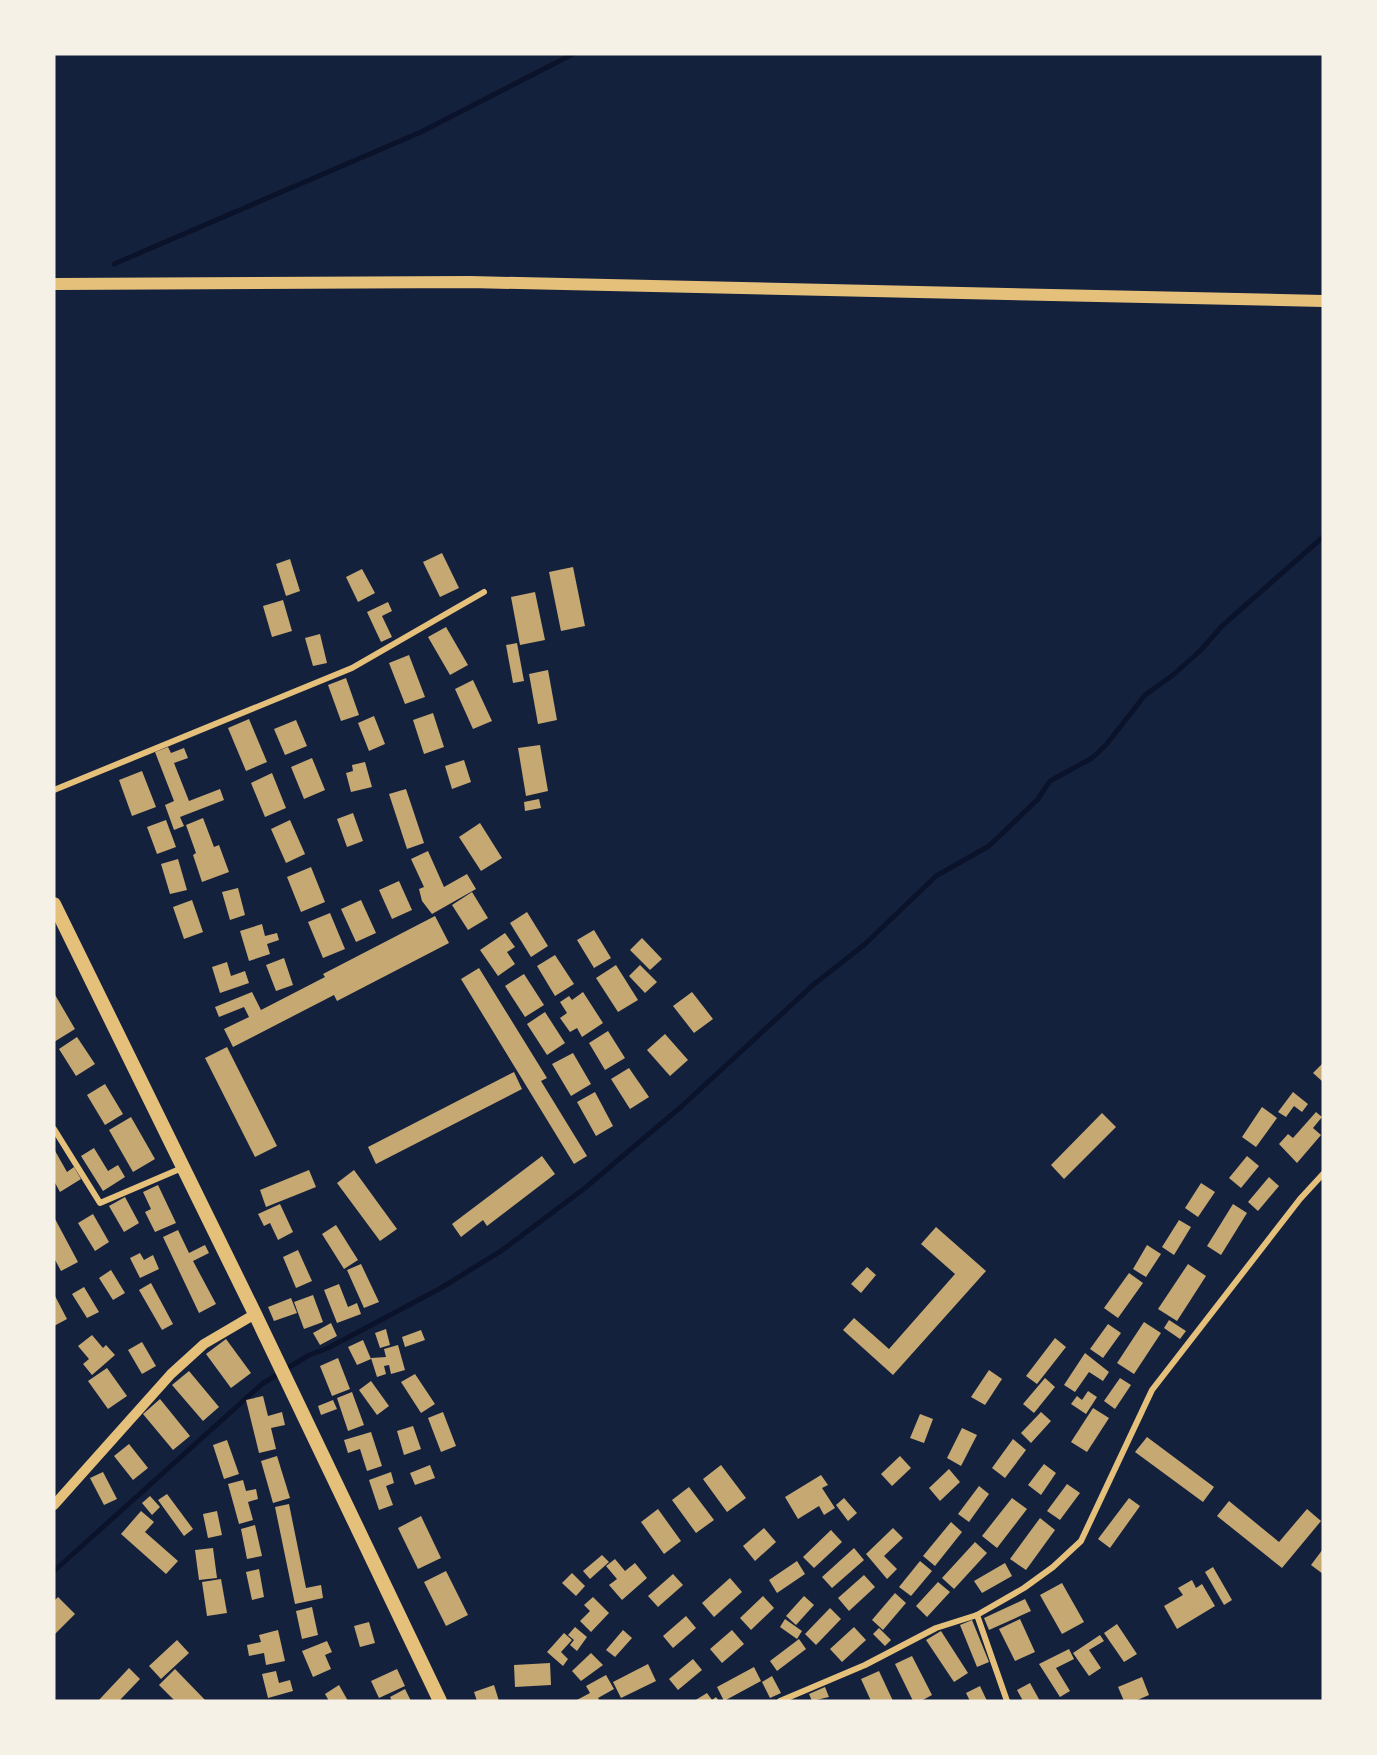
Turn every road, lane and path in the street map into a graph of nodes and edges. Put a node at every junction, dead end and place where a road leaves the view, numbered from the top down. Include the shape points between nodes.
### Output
1 (54, 284) edge
2 (1323, 301) edge
3 (484, 592) dead end
4 (54, 790) edge
5 (54, 904) edge
6 (54, 1129) edge
7 (183, 1167) junction
8 (1323, 1174) edge
9 (255, 1314) junction
10 (54, 1505) edge
11 (977, 1615) junction
12 (440, 1701) edge
13 (780, 1701) edge
14 (1007, 1701) edge

1 - 2 main road via 471,282
3 - 4 street via 352,668
5 - 7 main road
6 - 7 street via 100,1203
7 - 9 main road
8 - 11 street via 1152,1390 1081,1541 1053,1567
9 - 10 street via 204,1344 171,1374
9 - 12 main road
11 - 13 street via 936,1628 865,1665
11 - 14 street

